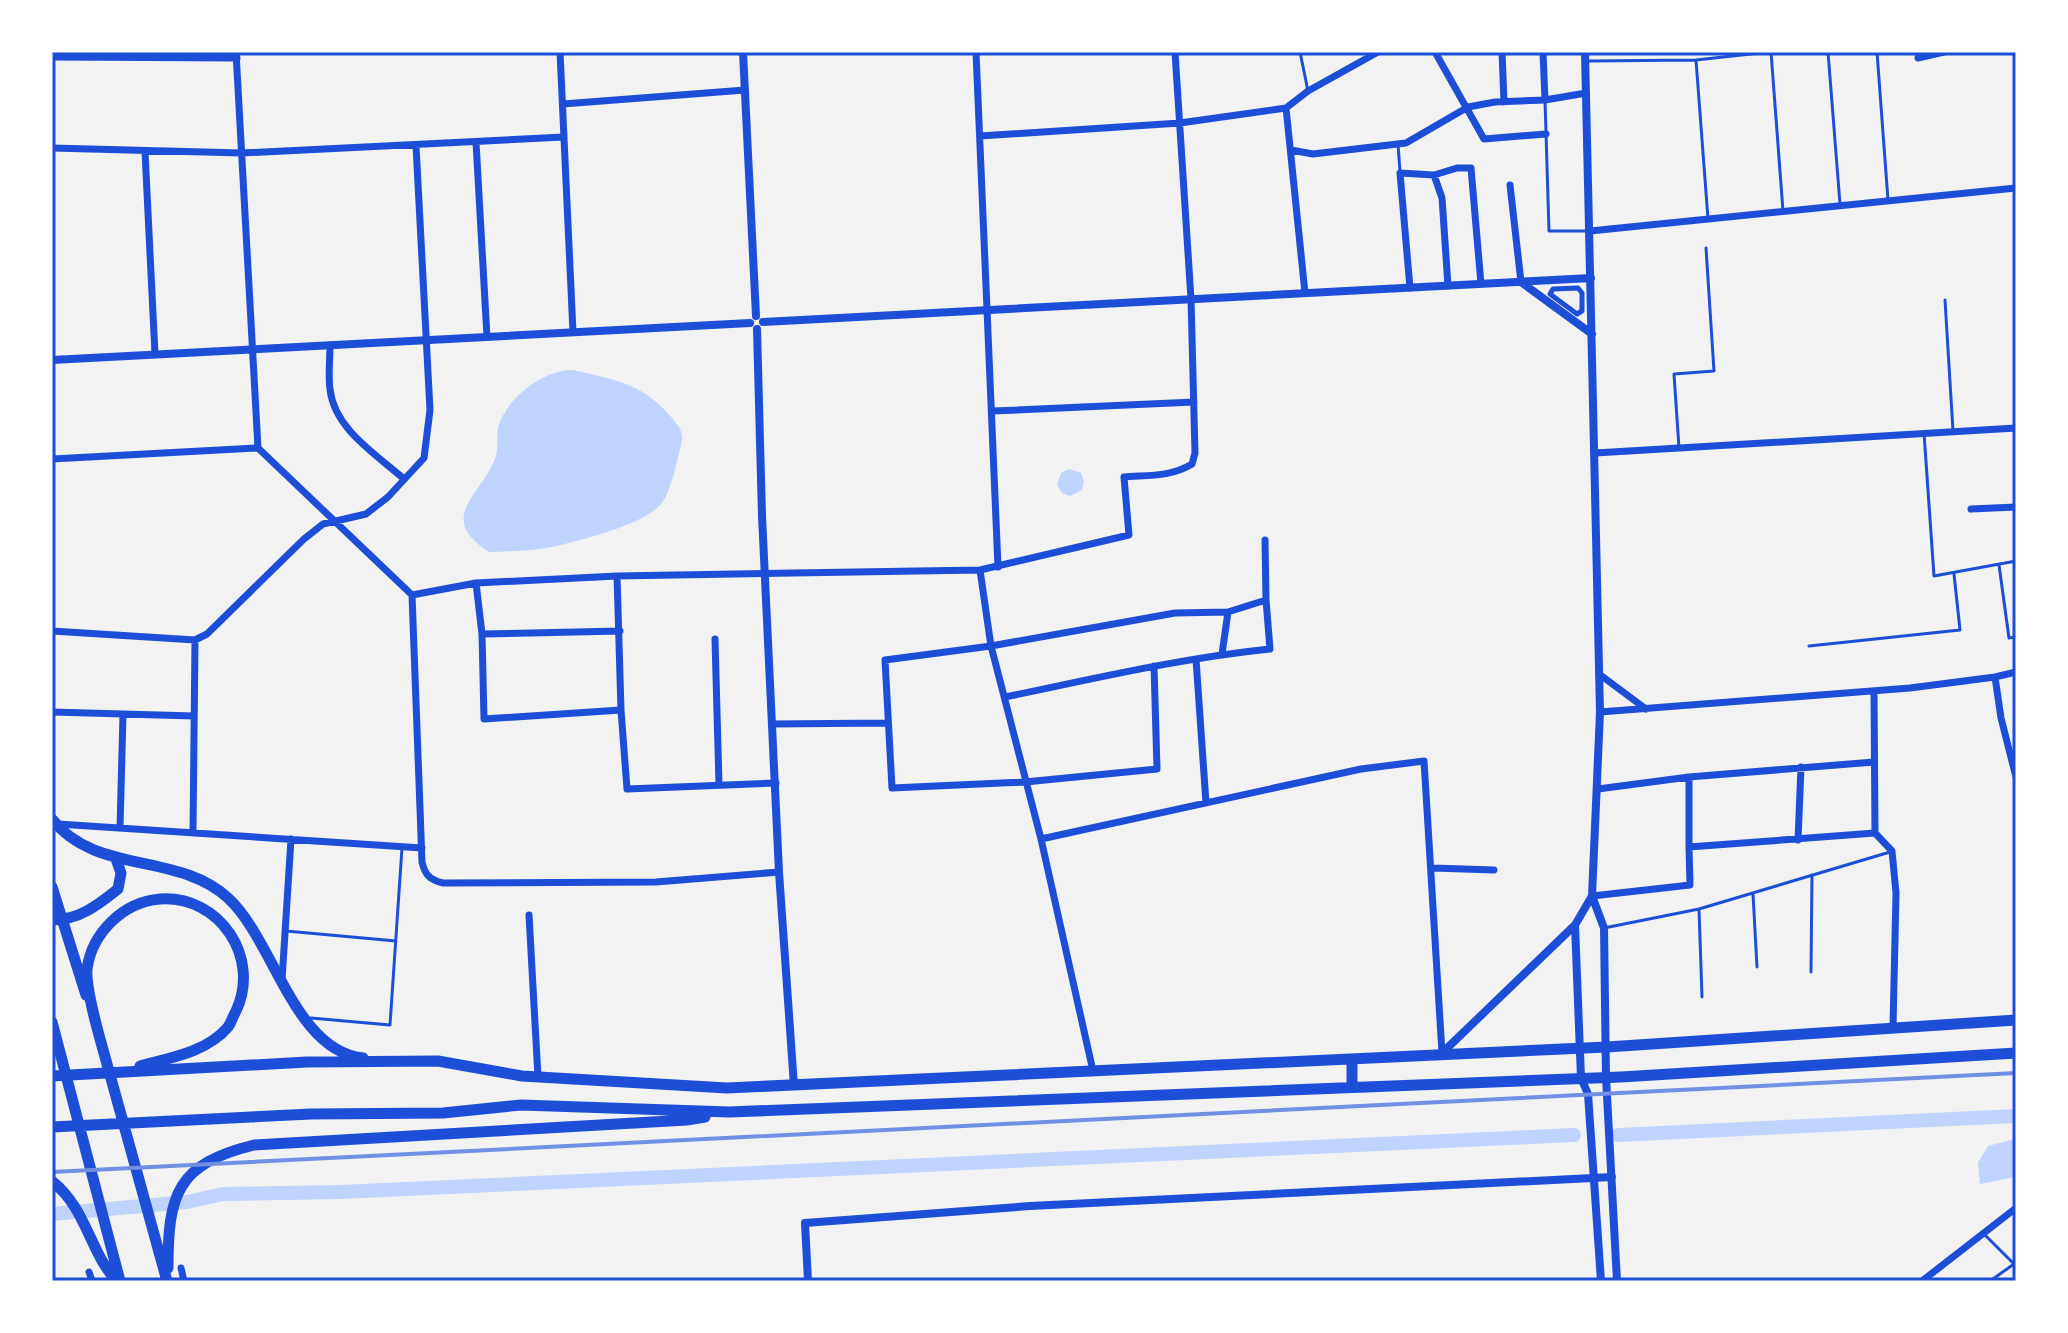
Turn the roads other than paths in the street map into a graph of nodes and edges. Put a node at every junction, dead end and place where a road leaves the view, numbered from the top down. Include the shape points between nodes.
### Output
1 (560, 52) edge
2 (743, 52) edge
3 (976, 52) edge
4 (1175, 52) edge
5 (1300, 52) edge
6 (1378, 52) edge
7 (1435, 52) edge
8 (1502, 52) edge
9 (1543, 52) edge
10 (1770, 52) edge
11 (1828, 52) edge
12 (1877, 52) edge
13 (1944, 52) edge
14 (236, 55) edge
15 (1585, 56) edge
16 (52, 57) edge
17 (1918, 58) dead end
18 (1696, 60) junction
19 (745, 90) junction
20 (1308, 91) junction
21 (1586, 93) junction
22 (1545, 100) junction
23 (1504, 102) junction
24 (563, 104) junction
25 (1468, 107) junction
26 (1286, 108) junction
27 (1180, 123) junction
28 (1546, 134) junction
29 (980, 136) junction
30 (564, 137) junction
31 (476, 142) junction
32 (1398, 144) junction
33 (416, 146) junction
34 (52, 148) edge
35 (1291, 150) junction
36 (145, 152) junction
37 (242, 153) junction
38 (1400, 173) junction
39 (1434, 175) junction
40 (1510, 185) dead end
41 (2016, 188) edge
42 (1888, 201) junction
43 (1840, 205) junction
44 (1783, 211) junction
45 (1708, 219) junction
46 (1590, 231) junction
47 (1706, 248) dead end
48 (1591, 278) junction
49 (1521, 282) junction
50 (1481, 284) junction
51 (1448, 286) junction
52 (1410, 288) junction
53 (1578, 288) joint
54 (1305, 293) junction
55 (1191, 299) junction
56 (1945, 300) dead end
57 (988, 310) junction
58 (757, 322) junction
59 (573, 332) junction
60 (1592, 334) junction
61 (487, 337) junction
62 (428, 340) junction
63 (330, 345) junction
64 (252, 349) junction
65 (155, 354) junction
66 (52, 360) edge
67 (1194, 402) junction
68 (993, 411) junction
69 (2016, 428) edge
70 (1953, 431) junction
71 (1924, 433) junction
72 (258, 448) junction
73 (1679, 448) junction
74 (1595, 453) junction
75 (52, 459) edge
76 (404, 479) junction
77 (2016, 507) edge
78 (1971, 509) dead end
79 (335, 523) junction
80 (1265, 540) dead end
81 (2016, 561) edge
82 (1999, 565) junction
83 (998, 567) junction
84 (980, 570) junction
85 (765, 572) junction
86 (1954, 574) junction
87 (617, 576) junction
88 (476, 583) junction
89 (412, 595) junction
90 (1266, 600) junction
91 (1228, 612) junction
92 (52, 631) edge
93 (620, 631) junction
94 (482, 634) junction
95 (2016, 637) edge
96 (715, 639) dead end
97 (195, 640) junction
98 (991, 646) junction
99 (1809, 646) dead end
100 (1222, 654) junction
101 (1196, 659) junction
102 (1154, 666) junction
103 (2016, 672) edge
104 (1599, 674) junction
105 (1995, 677) junction
106 (1874, 691) junction
107 (1005, 697) junction
108 (1646, 709) junction
109 (621, 710) junction
110 (52, 712) edge
111 (1600, 712) junction
112 (123, 714) junction
113 (194, 716) junction
114 (888, 723) junction
115 (772, 724) junction
116 (1874, 762) junction
117 (1801, 767) junction
118 (2015, 768) edge
119 (1689, 777) junction
120 (2016, 777) edge
121 (1025, 782) junction
122 (776, 783) junction
123 (719, 785) junction
124 (1598, 789) junction
125 (1206, 803) junction
126 (54, 821) edge
127 (120, 828) junction
128 (193, 833) junction
129 (1875, 833) junction
130 (291, 839) junction
131 (1041, 839) junction
132 (1798, 840) junction
133 (402, 847) junction
134 (1689, 847) junction
135 (422, 848) junction
136 (1892, 851) junction
137 (116, 859) junction
138 (1433, 868) junction
139 (1494, 870) dead end
140 (779, 872) junction
141 (1812, 875) junction
142 (52, 887) edge
143 (1753, 894) junction
144 (1592, 896) junction
145 (1699, 909) junction
146 (529, 915) dead end
147 (52, 920) edge
148 (1575, 925) junction
149 (1604, 928) junction
150 (286, 931) junction
151 (396, 941) junction
152 (1757, 967) dead end
153 (1811, 972) dead end
154 (282, 982) junction
155 (1702, 997) dead end
156 (303, 1017) junction
157 (2016, 1020) edge
158 (52, 1022) edge
159 (1893, 1028) junction
160 (100, 1038) junction
161 (1607, 1047) junction
162 (1580, 1048) junction
163 (1442, 1053) junction
164 (2016, 1053) edge
165 (1352, 1059) junction
166 (408, 1061) junction
167 (117, 1071) junction
168 (1093, 1072) junction
169 (54, 1075) edge
170 (538, 1077) junction
171 (1606, 1077) junction
172 (1581, 1078) junction
173 (794, 1086) junction
174 (1352, 1087) junction
175 (729, 1112) junction
176 (52, 1127) edge
177 (1612, 1177) junction
178 (1595, 1178) junction
179 (52, 1181) edge
180 (2016, 1208) edge
181 (1982, 1233) junction
182 (2015, 1265) edge
183 (181, 1268) dead end
184 (118, 1281) edge
185 (168, 1281) edge
186 (184, 1281) edge
187 (808, 1281) edge
188 (1601, 1281) edge
189 (1617, 1281) edge
190 (1922, 1281) edge
191 (1990, 1281) edge

1 - 24 street
2 - 19 street
3 - 29 street
4 - 27 street
5 - 20 lane
6 - 20 street
7 - 25 street
8 - 23 street
9 - 22 street
10 - 18 lane
10 - 44 lane
11 - 43 lane
12 - 42 lane
13 - 17 street
14 - 16 street
14 - 37 street
15 - 18 lane
15 - 21 street
18 - 45 lane
19 - 24 street
19 - 58 street
20 - 26 street
21 - 22 street
21 - 46 street
22 - 23 street
22 - 28 lane
23 - 25 street
24 - 30 street
25 - 28 street via 1484,139
25 - 32 street
26 - 27 street
26 - 35 street
27 - 29 street
27 - 55 street
28 - 46 lane via 1549,231
29 - 57 street
30 - 31 street
30 - 59 street
31 - 33 street
31 - 61 street
32 - 35 street via 1313,154
32 - 38 lane
33 - 37 street
33 - 62 street
34 - 36 street
35 - 54 street
36 - 37 street
36 - 65 street
37 - 64 street
38 - 39 street
38 - 52 street
39 - 50 street via 1471,168
39 - 51 street via 1442,198
40 - 49 street
41 - 42 street
42 - 43 street
43 - 44 street
44 - 45 street
45 - 46 street
46 - 48 street
47 - 73 lane via 1714,371 1674,374
48 - 49 street
48 - 60 street
49 - 50 street
49 - 60 street
50 - 51 street
51 - 52 street
52 - 54 street
53 - 53 street via 1553,289 1550,294 1577,314 1582,311
54 - 55 street
55 - 57 street
55 - 67 street
56 - 70 lane
57 - 58 street
57 - 68 street
58 - 59 street
58 - 85 street
59 - 61 street
60 - 74 street
61 - 62 street
62 - 63 street
62 - 76 street via 426,447 424,458
63 - 64 street
63 - 76 street via 330,391 336,413
64 - 65 street
64 - 72 street
65 - 66 street
67 - 68 street
67 - 83 street via 1192,464 1167,474 1124,477 1129,535
68 - 83 street
69 - 70 street
70 - 71 street
71 - 73 street
71 - 86 lane via 1934,576
72 - 75 street
72 - 79 street
73 - 74 street
74 - 104 street
76 - 79 street via 366,514
77 - 78 street
79 - 89 street
79 - 97 street via 323,524 304,539
80 - 90 street
81 - 82 lane
82 - 86 lane
82 - 95 lane via 2009,638
83 - 84 street
84 - 85 street
84 - 98 street
85 - 87 street
85 - 115 street
86 - 99 lane via 1960,630
87 - 88 street
87 - 93 street
88 - 89 street
88 - 94 street
89 - 135 street
90 - 91 street
90 - 100 street via 1270,649
91 - 98 street via 1175,613
91 - 100 street
92 - 97 street
93 - 94 street
93 - 109 street
94 - 109 street via 484,719
96 - 123 street
97 - 113 street
98 - 107 street
98 - 114 street via 885,660
100 - 101 street
101 - 102 street
101 - 125 street
102 - 107 street
102 - 121 street via 1157,769
103 - 105 street
104 - 108 street
104 - 111 street
105 - 106 street
105 - 118 street
106 - 108 street
106 - 116 street
107 - 121 street
108 - 111 street
109 - 123 street via 627,789
110 - 112 street
111 - 124 street
112 - 113 street
112 - 127 street
113 - 128 street
114 - 115 street
114 - 121 street via 892,788
115 - 122 street
116 - 117 street
116 - 129 street
117 - 119 street
117 - 132 street
118 - 120 street
119 - 124 street
119 - 134 street
121 - 131 street
122 - 123 street
122 - 140 street
124 - 144 street
125 - 131 street
125 - 138 street via 1361,769 1424,761
126 - 127 street
126 - 137 main road via 71,838
127 - 128 street
128 - 130 street
129 - 132 street
129 - 136 street
130 - 133 street
130 - 150 street
131 - 168 street
132 - 134 street
133 - 135 street
133 - 151 lane
134 - 144 street via 1690,885
135 - 140 street via 427,876 443,883 656,882
136 - 141 lane
136 - 159 street
137 - 147 main road via 121,873 118,889 83,914
137 - 154 main road via 193,878 228,897 252,925
138 - 139 street
138 - 163 street
140 - 173 street
141 - 143 lane
141 - 153 lane
142 - 160 main road
143 - 145 lane
143 - 152 lane
144 - 148 street
144 - 149 street
145 - 149 lane
145 - 155 lane
146 - 170 street
148 - 162 street
148 - 163 street
149 - 161 street
150 - 151 lane
150 - 154 street
151 - 156 lane via 390,1025
154 - 156 main road
156 - 166 main road via 335,1047 358,1058
157 - 159 main road
158 - 184 main road
159 - 161 main road
160 - 167 main road via 86,973 101,932 117,916 161,899 189,902 229,928 245,975 241,1001 228,1027 181,1055
160 - 185 main road
161 - 162 main road
161 - 171 street
162 - 163 main road
162 - 172 street
163 - 165 main road
164 - 171 main road
165 - 168 main road
165 - 174 main road
166 - 167 main road
166 - 170 main road
167 - 169 main road
168 - 173 main road
170 - 173 main road via 727,1088
171 - 172 main road
171 - 177 street
172 - 174 main road
172 - 178 street via 1588,1094
174 - 175 main road
175 - 176 main road via 521,1105 443,1113
175 - 185 main road via 687,1120 254,1145 224,1152 198,1167 180,1187 171,1211
177 - 178 street
177 - 189 street
178 - 187 street via 1030,1206 805,1223
178 - 188 street
179 - 184 main road via 82,1217 99,1257
180 - 181 street
181 - 182 lane
181 - 190 street
182 - 191 lane
183 - 186 street

